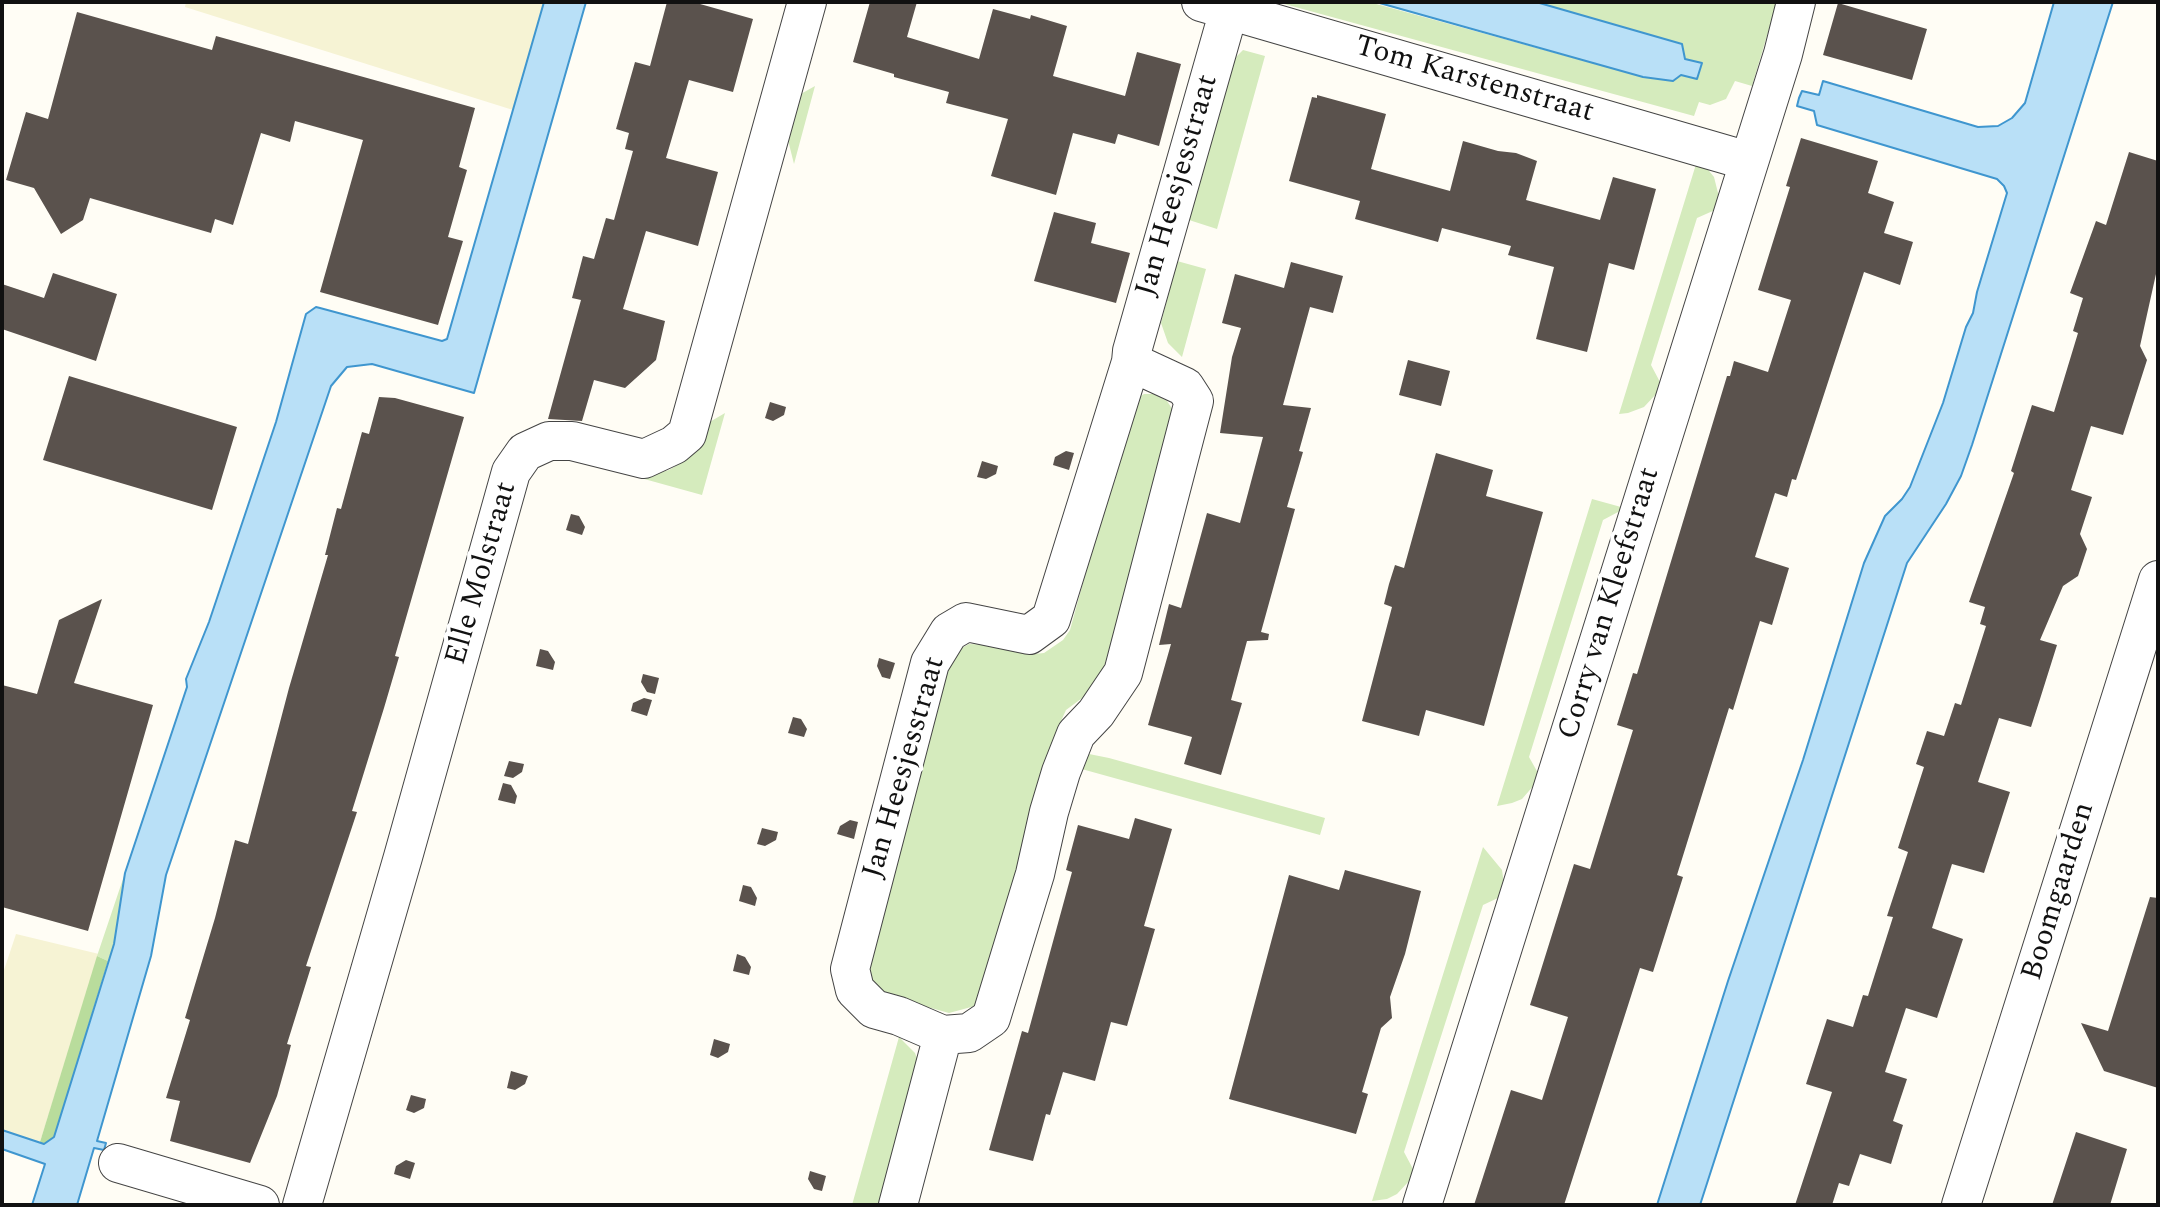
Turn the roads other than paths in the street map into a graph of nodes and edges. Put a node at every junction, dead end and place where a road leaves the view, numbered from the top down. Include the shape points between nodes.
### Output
1 (807, 2) edge
2 (1796, 2) edge
3 (1215, 6) edge
4 (1748, 161) junction
5 (1131, 362) junction
6 (2158, 580) edge
7 (943, 1035) junction
8 (118, 1163) dead end
9 (260, 1205) edge
10 (302, 1205) edge
11 (898, 1205) edge
12 (1422, 1205) edge
13 (1961, 1205) edge

1 - 10 street, Elle Molstraat via 687,434 644,459 572,441 549,441 525,452 511,472
2 - 4 street, Corry van Kleefstraat
3 - 4 street, Tom Karstenstraat
3 - 5 street, Jan Heesjesstraat
4 - 12 street, Corry van Kleefstraat
5 - 7 street via 1185,387 1194,401 1123,673 1076,734 1061,772 991,1018 969,1033
5 - 7 street, Jan Heesjesstraat via 1051,619 1029,635 966,622 949,632 930,663 850,969 855,990 874,1009
6 - 13 street, Boomgaarden
7 - 11 street
8 - 9 street

